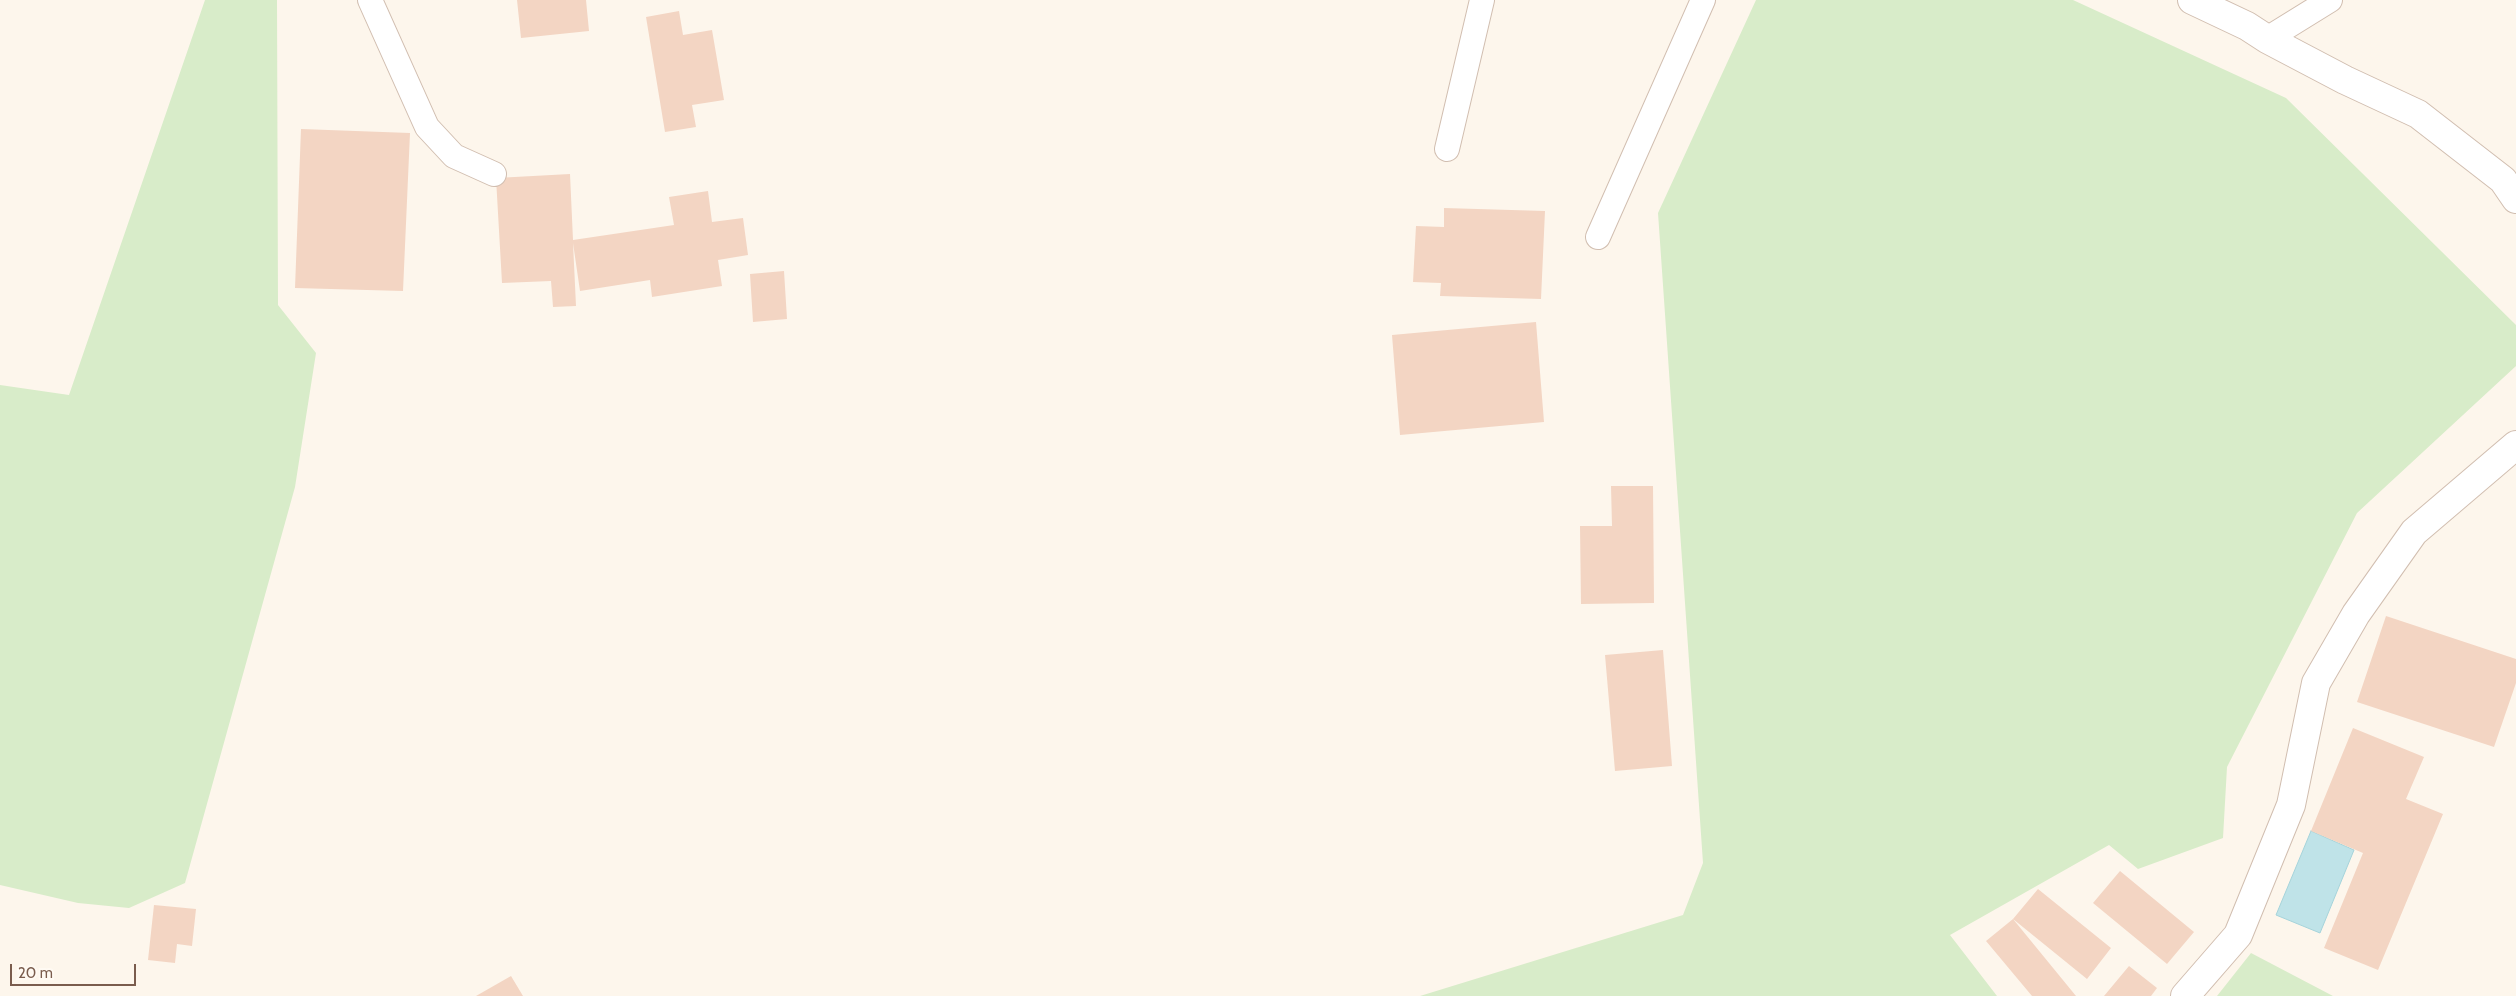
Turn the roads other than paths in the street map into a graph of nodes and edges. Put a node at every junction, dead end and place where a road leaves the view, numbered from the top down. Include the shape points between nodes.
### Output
1 (370, 0) edge
2 (1482, 0) edge
3 (1702, 0) edge
4 (2192, 0) edge
5 (2330, 0) edge
6 (2267, 39) junction
7 (1447, 149) dead end
8 (494, 174) dead end
9 (2516, 199) edge
10 (1598, 236) dead end
11 (2516, 445) edge
12 (2185, 996) edge

1 - 8 lane via 427,128 454,156
2 - 7 lane
3 - 10 lane
4 - 6 street via 2248,26
5 - 6 lane
6 - 9 street via 2418,114 2503,180
11 - 12 street via 2414,532 2356,614 2316,682 2291,805 2238,935

